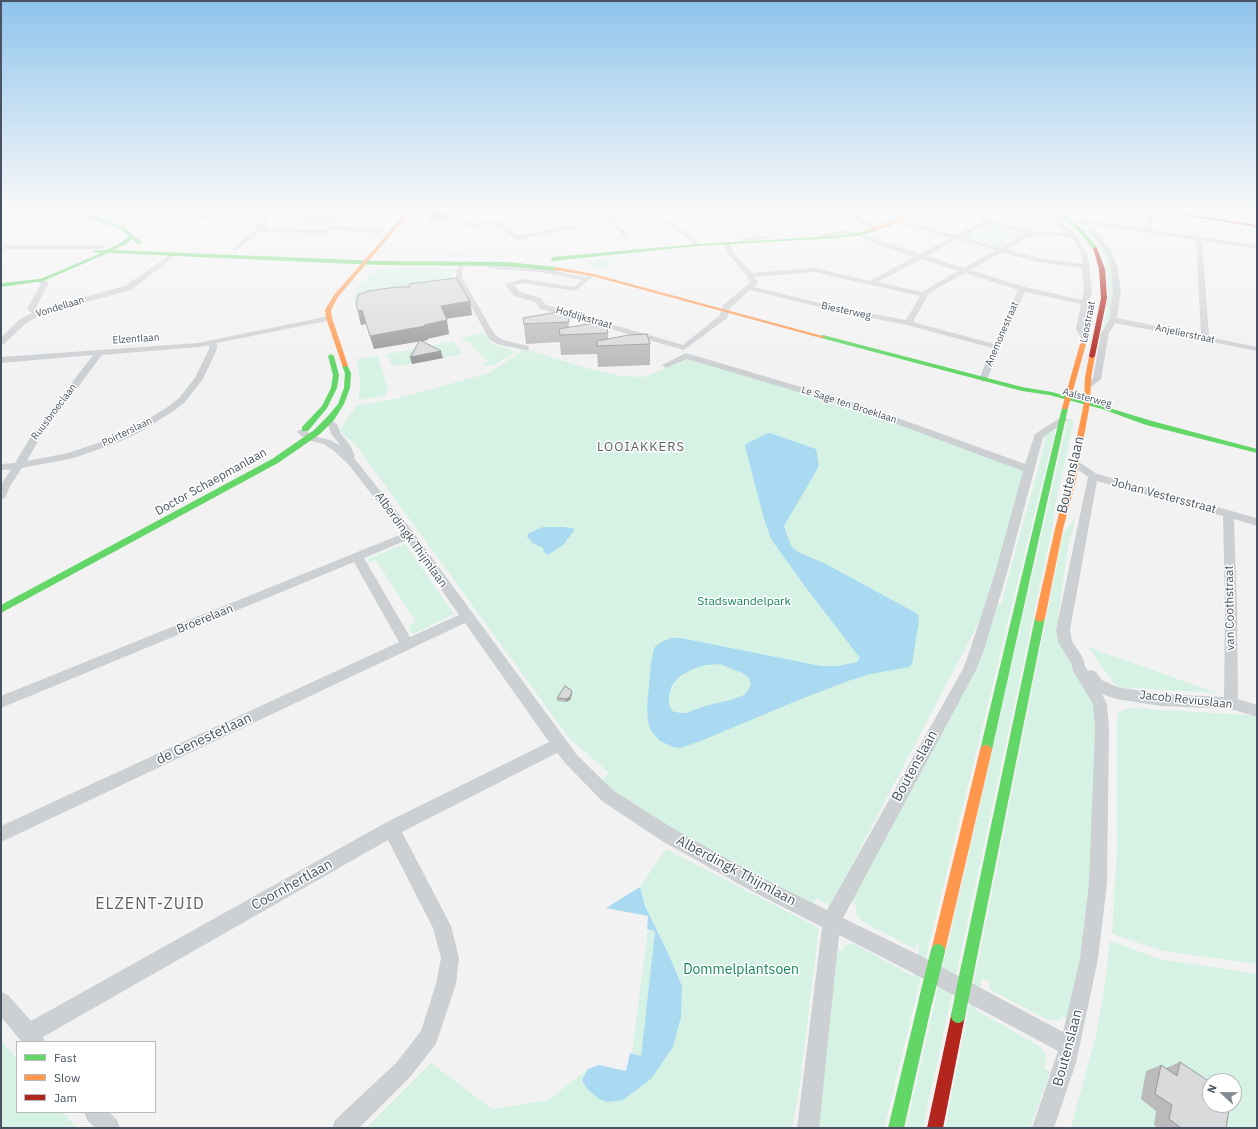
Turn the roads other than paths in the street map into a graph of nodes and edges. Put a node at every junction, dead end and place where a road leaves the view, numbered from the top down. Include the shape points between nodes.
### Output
1 (76, 263) edge
2 (162, 263) edge
3 (352, 263) edge
4 (360, 263) edge
5 (447, 263) edge
6 (551, 263) edge
7 (565, 263) edge
8 (739, 263) edge
9 (909, 263) edge
10 (940, 263) edge
11 (978, 263) edge
12 (1057, 263) edge
13 (1086, 263) edge
14 (1093, 263) edge
15 (1101, 263) edge
16 (1113, 263) edge
17 (1201, 263) edge
18 (470, 264) junction
19 (523, 265) junction
20 (1087, 267) junction
21 (965, 270) junction
22 (342, 274) dead end
23 (750, 275) junction
24 (589, 277) junction
25 (41, 280) junction
26 (871, 283) junction
27 (1, 285) edge
28 (750, 288) junction
29 (1023, 289) junction
30 (924, 295) junction
31 (321, 302) dead end
32 (1086, 303) junction
33 (724, 311) junction
34 (37, 313) junction
35 (329, 314) junction
36 (319, 316) junction
37 (1113, 320) junction
38 (908, 323) junction
39 (322, 330) dead end
40 (1085, 338) junction
41 (1206, 338) junction
42 (1, 342) edge
43 (213, 342) junction
44 (328, 347) dead end
45 (996, 347) junction
46 (524, 348) dead end
47 (1257, 349) edge
48 (100, 352) junction
49 (685, 352) junction
50 (1, 360) edge
51 (666, 365) dead end
52 (983, 379) junction
53 (1088, 385) junction
54 (1067, 401) junction
55 (1086, 407) junction
56 (1063, 420) junction
57 (328, 421) junction
58 (310, 434) junction
59 (336, 434) junction
60 (1257, 451) edge
61 (353, 463) junction
62 (1075, 464) junction
63 (19, 466) junction
64 (1, 467) edge
65 (1029, 469) junction
66 (1093, 476) junction
67 (1, 496) edge
68 (1228, 513) junction
69 (1257, 522) edge
70 (409, 535) junction
71 (357, 556) junction
72 (15, 591) dead end
73 (1, 609) edge
74 (467, 617) junction
75 (407, 644) junction
76 (1078, 662) junction
77 (1, 702) edge
78 (1231, 703) junction
79 (1257, 711) edge
80 (559, 744) junction
81 (391, 829) junction
82 (1, 834) edge
83 (832, 920) junction
84 (1, 1002) edge
85 (31, 1038) edge
86 (1070, 1046) junction
87 (96, 1113) edge
88 (109, 1128) edge
89 (343, 1128) edge
90 (808, 1128) edge
91 (896, 1128) edge
92 (935, 1128) edge
93 (1043, 1128) edge

1 - 25 main road
2 - 34 street, Vondellaan via 128,288
3 - 22 main road
4 - 35 main road via 336,296
5 - 18 main road
6 - 19 main road
7 - 24 main road, Aalsterweg via 585,270
8 - 23 street
9 - 26 street
10 - 21 street
11 - 21 street
12 - 20 street
13 - 20 street, Leostraat
14 - 40 main road, Leostraat via 1095,298
15 - 53 main road, Leostraat via 1104,298
16 - 37 street, Leostraat via 1117,290
17 - 41 street
18 - 19 main road
18 - 24 street, Aalsterweg
18 - 46 street via 459,278 492,337 500,342
19 - 24 main road, Aalsterweg
20 - 32 street, Leostraat
21 - 29 street
21 - 30 street
23 - 26 street via 814,270
23 - 28 street via 754,282
24 - 33 main road, Aalsterweg
24 - 49 street, Hofdijkstraat via 575,289 523,281 508,284 517,294 538,300 543,307
25 - 27 main road
25 - 34 street via 45,283 32,307
26 - 30 street
28 - 33 street
28 - 38 street, Biesterweg
29 - 32 street
29 - 45 street, Anemonestraat
30 - 38 street
31 - 36 main road
32 - 40 street, Leostraat via 1080,329
33 - 49 street via 724,316
33 - 52 main road, Aalsterweg via 756,322 776,324
34 - 42 street, Vondellaan via 22,322
35 - 36 street, Elzentlaan
35 - 57 main road, Doctor Schaepmanlaan via 348,380 345,396
36 - 39 main road
36 - 43 street, Elzentlaan
37 - 41 street, Anjelierstraat
37 - 53 street, Leostraat via 1105,333 1097,379
38 - 45 street, Biesterweg
40 - 54 main road, Leostraat
41 - 47 street, Anjelierstraat
43 - 48 street, Elzentlaan
43 - 63 street, Poirterslaan via 213,349 199,379 172,408 116,440 70,456
44 - 58 main road, Doctor Schaepmanlaan via 335,367 334,388
45 - 52 street, Anemonestraat
48 - 50 street, Elzentlaan
48 - 63 street, Ruusbroeclaan via 34,438
49 - 51 street
49 - 65 street, Le Sage ten Broeklaan via 859,406
52 - 54 main road, Aalsterweg
53 - 55 main road, Leostraat
54 - 55 main road, Aalsterweg
54 - 56 main road, Boutenslaan
55 - 60 main road, Aalsterweg
55 - 62 main road, Boutenslaan
56 - 65 street, Boutenslaan via 1038,436
56 - 91 main road, Boutenslaan, bridge
57 - 58 main road, Doctor Schaepmanlaan
57 - 59 street, Alberdingk Thijmlaan via 334,426
58 - 59 street
58 - 61 street, Alberdingk Thijmlaan via 338,449
58 - 72 main road, Doctor Schaepmanlaan
58 - 73 main road, Doctor Schaepmanlaan via 275,461
59 - 61 street, Alberdingk Thijmlaan via 345,445
61 - 70 street, Alberdingk Thijmlaan
62 - 66 street, Johan Vestersstraat
62 - 92 main road, Boutenslaan, bridge via 1059,529
63 - 64 street, Poirterslaan
63 - 67 street, Ruusbroeclaan
65 - 83 street, Boutenslaan via 977,650
66 - 68 street, Johan Vestersstraat
66 - 76 street, Boutenslaan via 1063,630 1065,642
68 - 69 street, Johan Vestersstraat
68 - 78 street, van Coothstraat
70 - 71 street, Broerelaan
70 - 74 street, Alberdingk Thijmlaan
71 - 75 street
71 - 77 street, Broerelaan
74 - 75 street
74 - 80 street, Alberdingk Thijmlaan
75 - 82 street, de Genestetlaan
76 - 78 street, Jacob Reviuslaan via 1097,684 1116,693 1161,700
76 - 86 street, Boutenslaan via 1078,667 1100,704 1102,728 1098,884 1088,967
78 - 79 street, Jacob Reviuslaan
80 - 81 street, Coornhertlaan
80 - 83 street, Alberdingk Thijmlaan via 608,796 644,821 754,883
81 - 85 street, Coornhertlaan
81 - 89 street via 442,926 450,958 446,984 429,1037 403,1070
83 - 86 street, Alberdingk Thijmlaan
83 - 90 street, Boutenslaan
84 - 85 street
86 - 93 street, Boutenslaan
87 - 88 street

